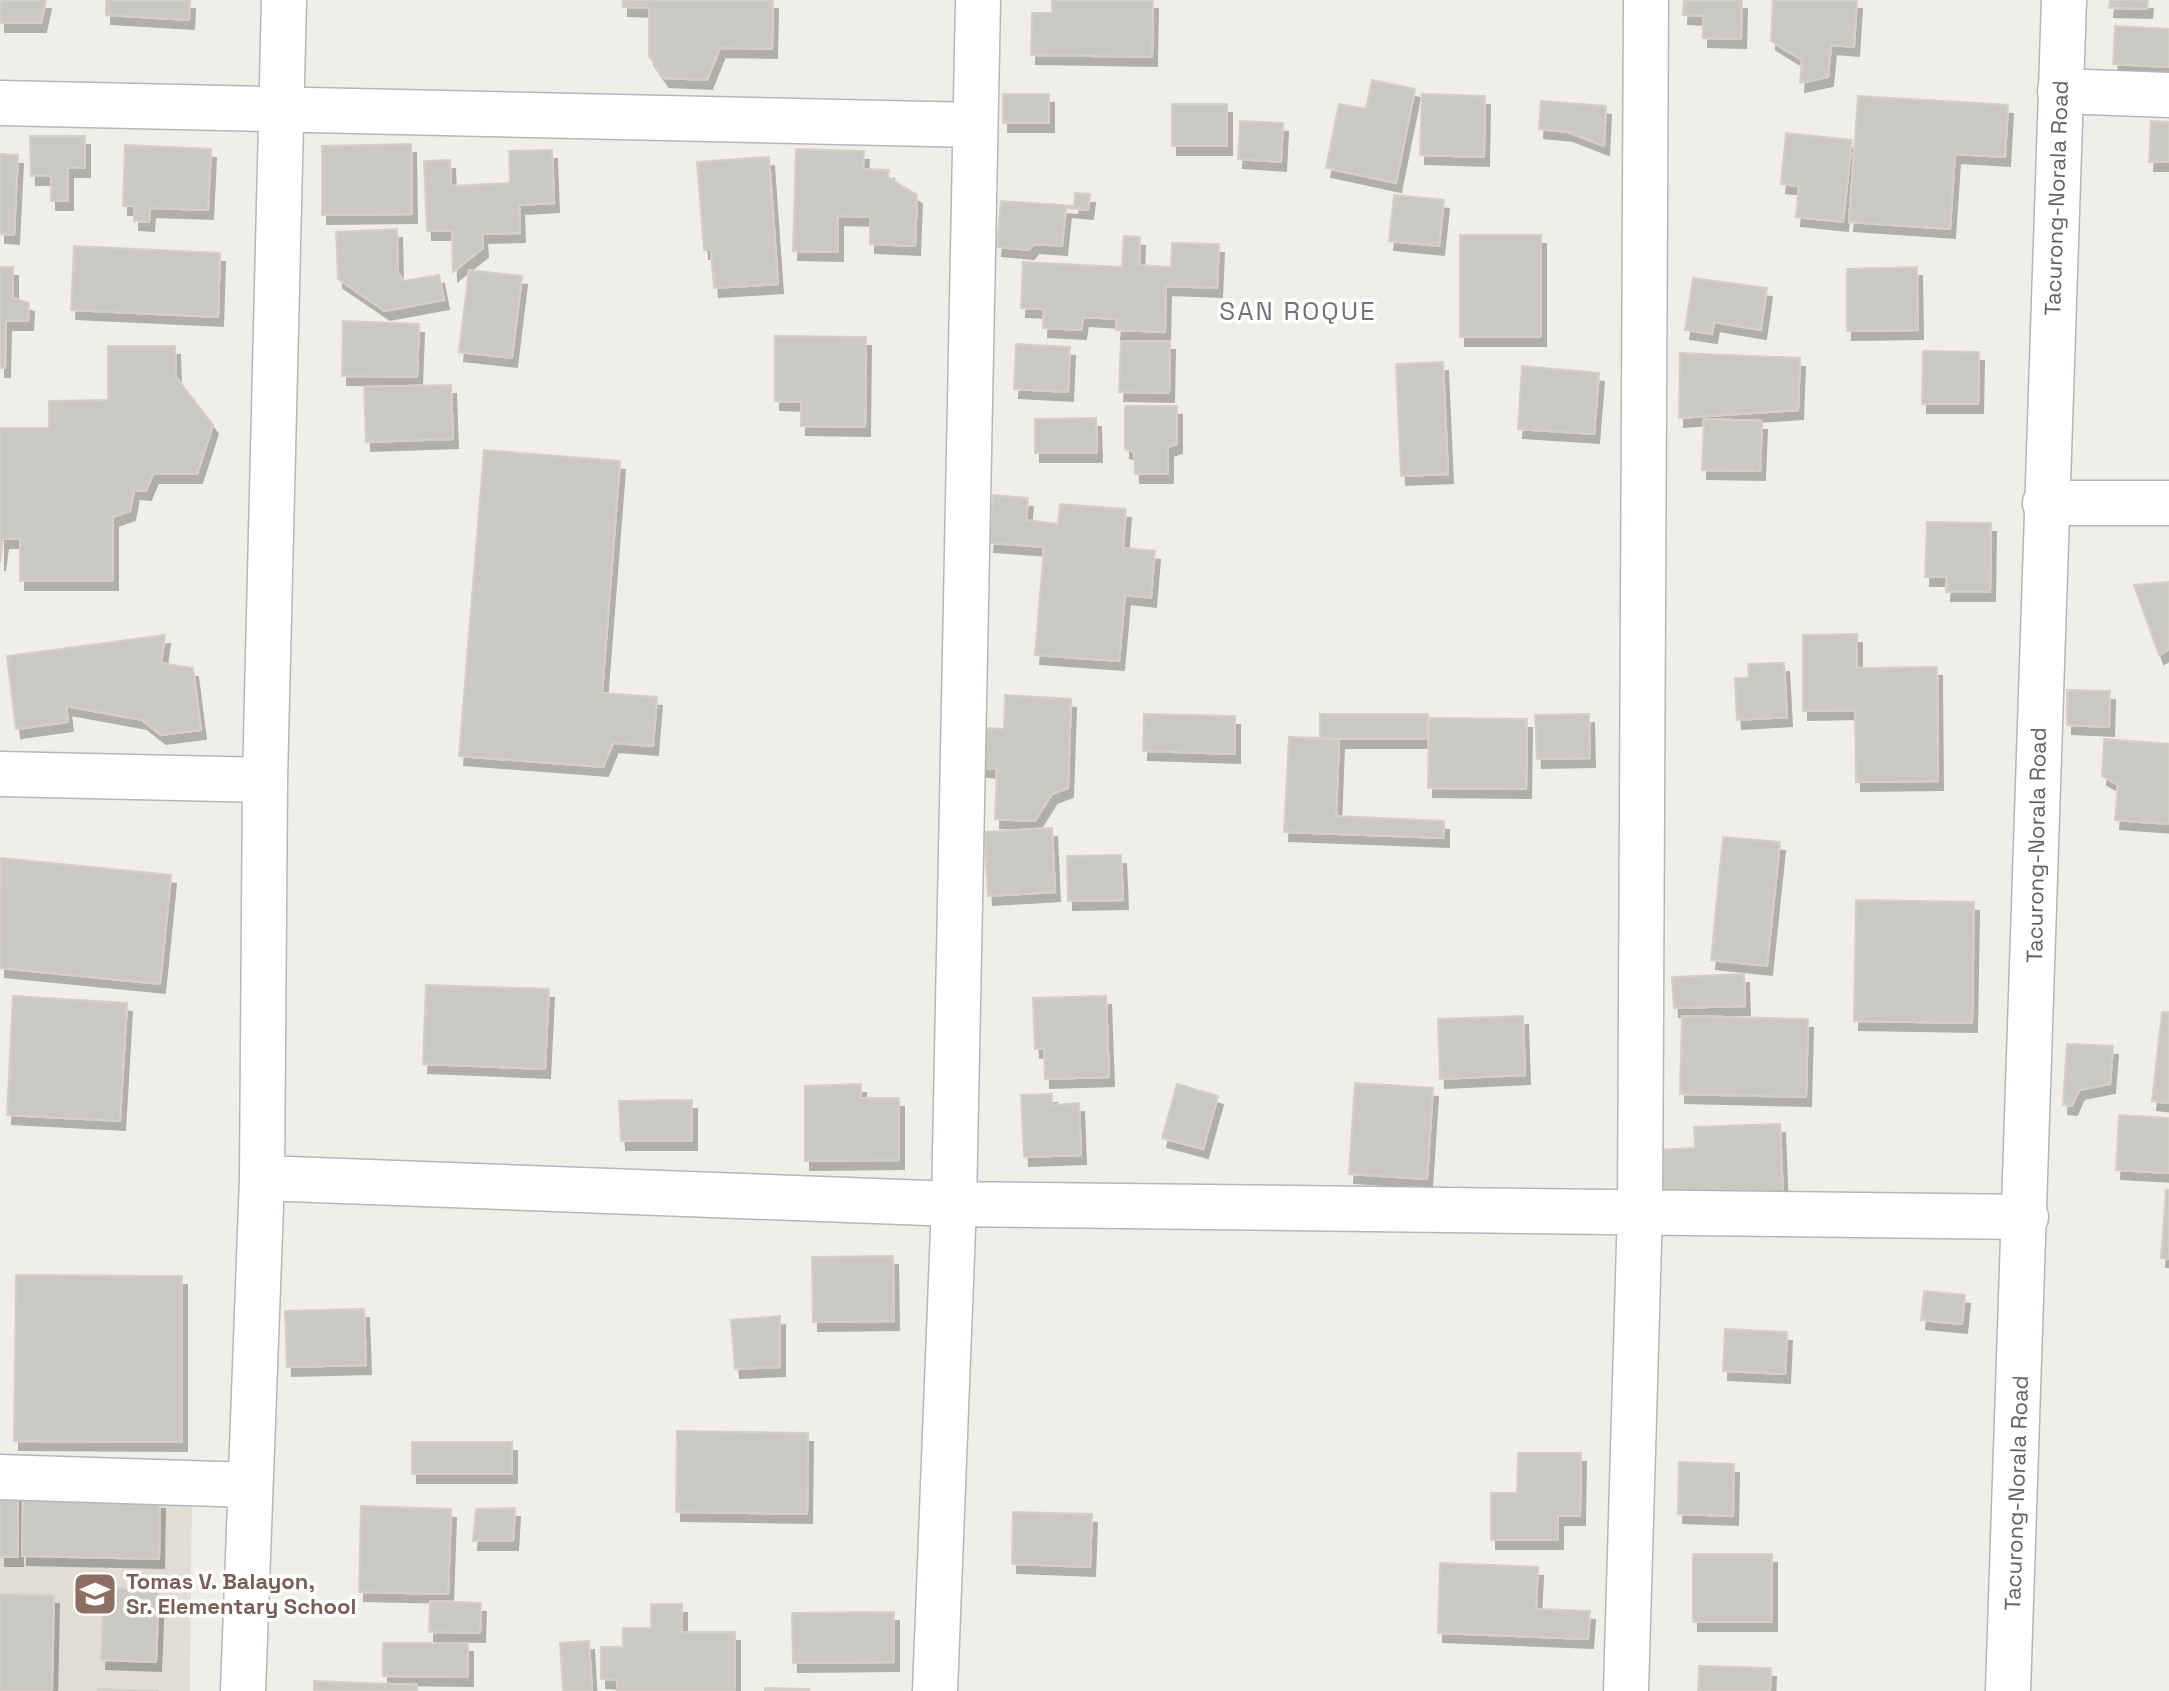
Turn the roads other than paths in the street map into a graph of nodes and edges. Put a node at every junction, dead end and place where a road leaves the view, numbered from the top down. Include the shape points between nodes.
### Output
1 (284, 0) edge
2 (978, 0) edge
3 (1646, 0) edge
4 (2064, 0) edge
5 (2060, 91) junction
6 (2169, 95) edge
7 (0, 103) edge
8 (281, 110) junction
9 (974, 125) junction
10 (2045, 503) junction
11 (2169, 503) edge
12 (0, 774) edge
13 (265, 780) junction
14 (262, 1178) junction
15 (954, 1204) junction
16 (1640, 1210) junction
17 (2026, 1217) junction
18 (0, 1477) edge
19 (250, 1485) junction
20 (243, 1691) edge
21 (935, 1691) edge
22 (1626, 1691) edge
23 (2008, 1691) edge

1 - 8 street
2 - 9 street
3 - 16 street
4 - 5 street, Tacurong-Norala Road
5 - 6 street
5 - 10 street, Tacurong-Norala Road
7 - 8 street
8 - 9 street
8 - 13 street
9 - 15 street
10 - 11 street
10 - 17 street, Tacurong-Norala Road
12 - 13 street
13 - 14 street
14 - 15 street
14 - 19 street
15 - 16 street
15 - 21 street
16 - 17 street
16 - 22 street
17 - 23 street, Tacurong-Norala Road
18 - 19 street
19 - 20 street

